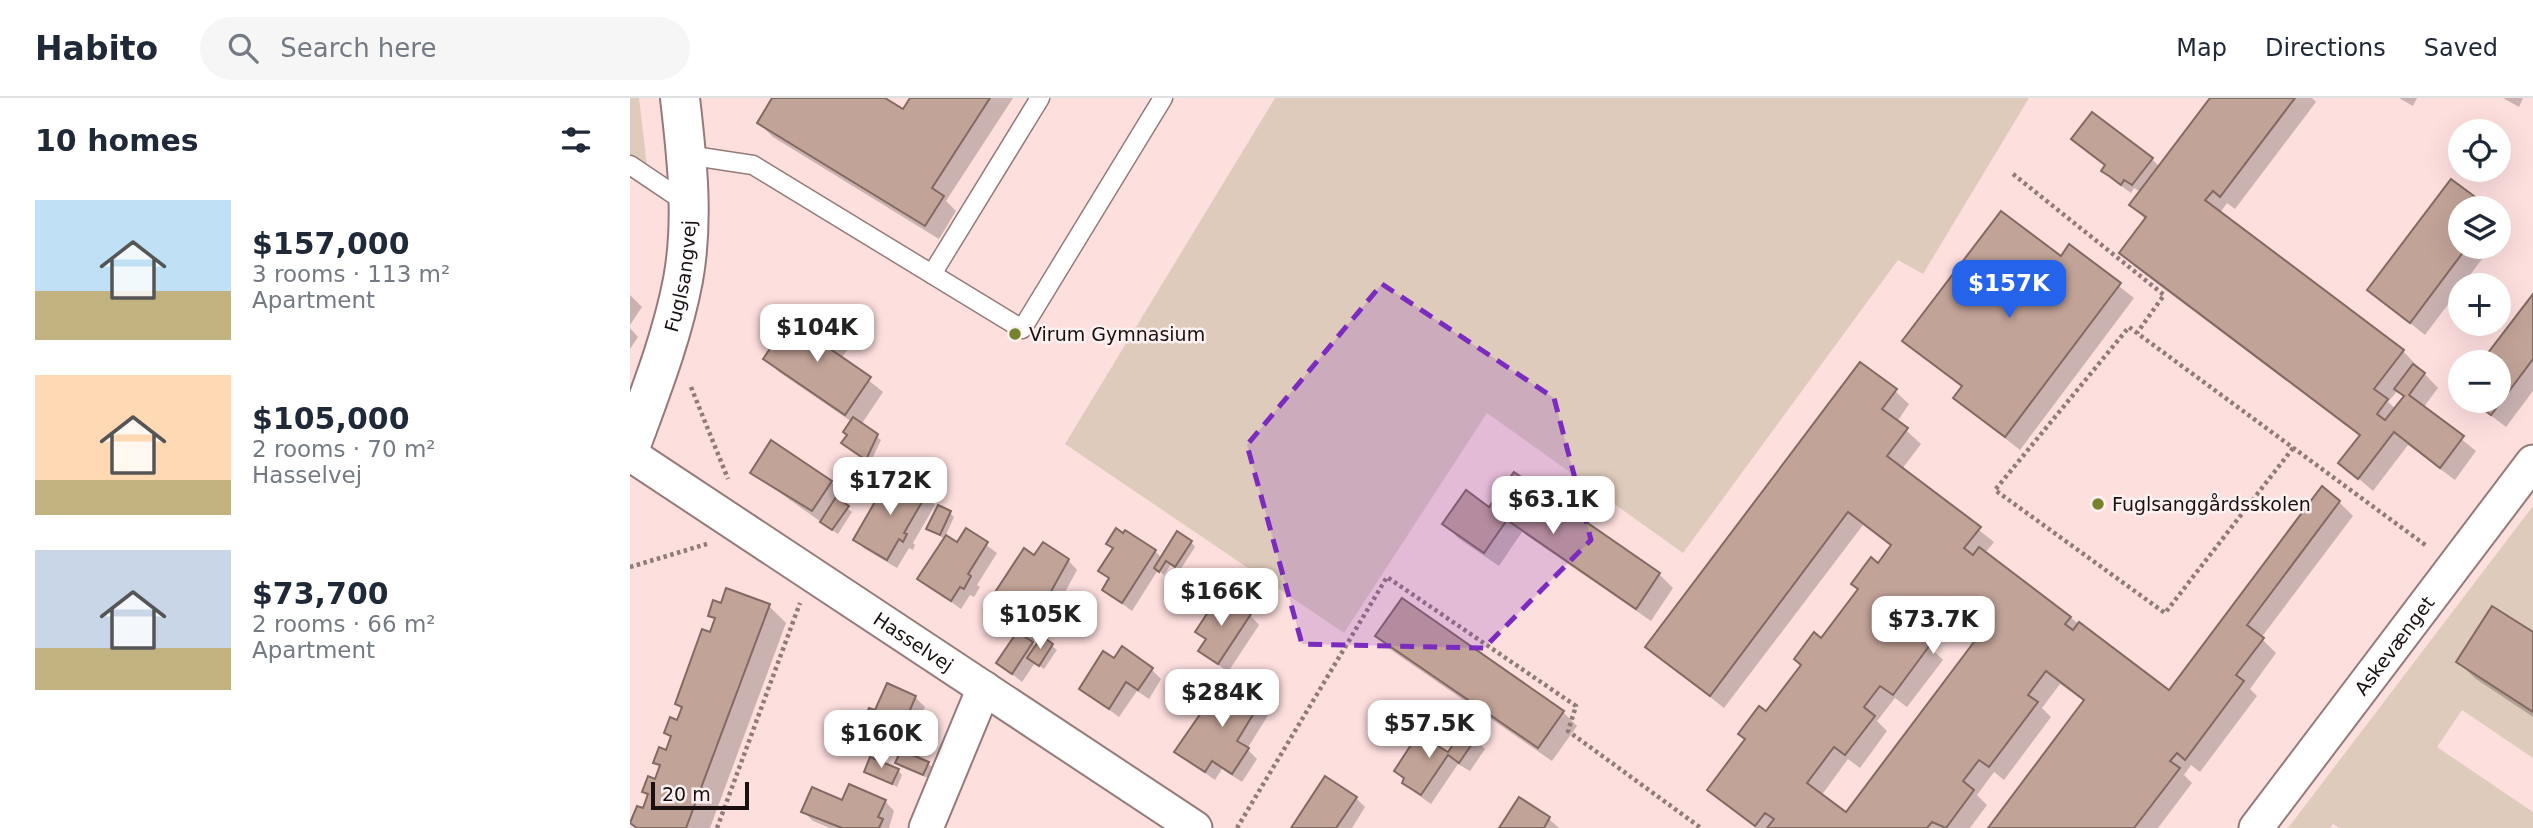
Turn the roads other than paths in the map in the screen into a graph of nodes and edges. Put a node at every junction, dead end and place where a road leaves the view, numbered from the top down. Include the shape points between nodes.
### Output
1 (680, 98) edge
2 (1040, 98) edge
3 (1163, 98) edge
4 (687, 155) junction
5 (630, 165) edge
6 (689, 205) junction
7 (932, 274) junction
8 (638, 402) edge
9 (630, 448) edge
10 (630, 454) edge
11 (2533, 462) edge
12 (984, 688) junction
13 (926, 828) edge
14 (1195, 828) edge
15 (2256, 828) edge

1 - 4 street, Fuglsangvej
2 - 7 lane
3 - 7 lane via 1023,329
4 - 6 street, Fuglsangvej
4 - 7 lane via 753,166
5 - 6 lane
6 - 8 street, Fuglsangvej via 683,278 670,334
8 - 9 street, Fuglsangvej
10 - 12 street, Hasselvej
11 - 15 street, Askevænget
12 - 13 street
12 - 14 street, Hasselvej

